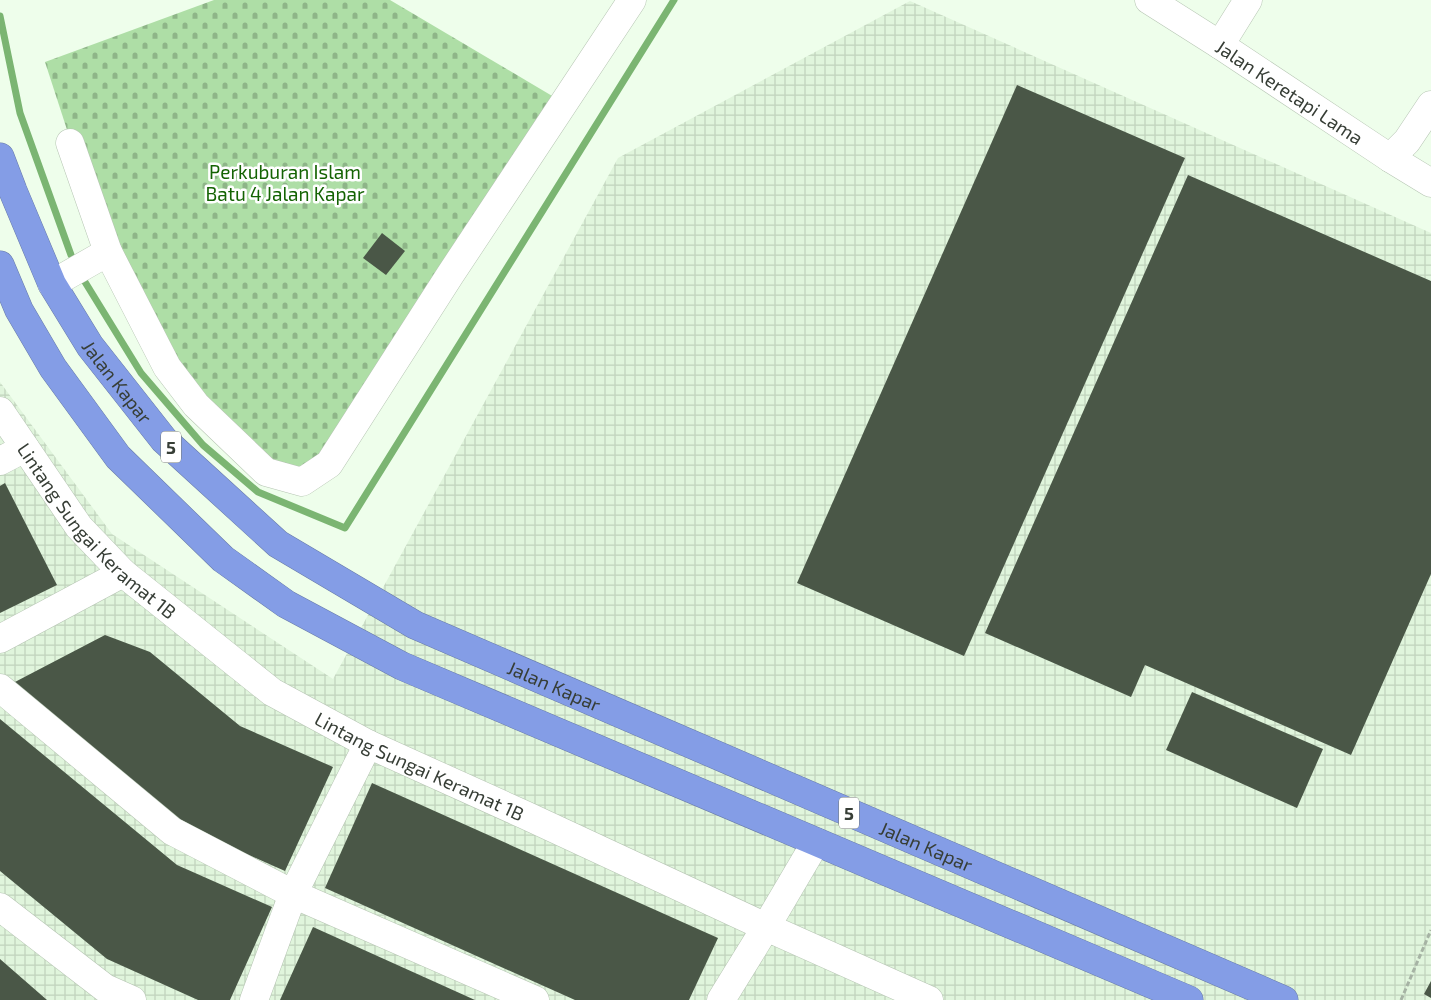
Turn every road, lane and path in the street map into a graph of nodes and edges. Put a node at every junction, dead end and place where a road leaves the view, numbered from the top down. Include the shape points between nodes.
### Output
1 (632, 0) edge
2 (1149, 0) edge
3 (1248, 0) edge
4 (1220, 44) junction
5 (1431, 105) edge
6 (70, 143) dead end
7 (0, 156) edge
8 (1390, 158) junction
9 (1431, 182) edge
10 (6, 194) edge
11 (108, 252) junction
12 (0, 265) edge
13 (52, 284) junction
14 (9, 304) edge
15 (0, 411) edge
16 (25, 448) junction
17 (0, 461) edge
18 (124, 573) junction
19 (0, 639) edge
20 (0, 688) edge
21 (368, 744) junction
22 (816, 842) junction
23 (293, 894) junction
24 (0, 907) edge
25 (766, 927) junction
26 (1431, 930) edge
27 (102, 994) edge
28 (132, 1000) edge
29 (254, 1000) edge
30 (535, 1000) edge
31 (721, 1000) edge
32 (929, 1000) edge
33 (1189, 1000) edge
34 (1284, 1000) edge
35 (1401, 1000) edge

1 - 11 street via 329,464 302,482 266,472 196,405 167,367
2 - 4 street, Jalan Keretapi Lama
3 - 4 street
4 - 8 street, Jalan Keretapi Lama
5 - 8 street via 1407,141
6 - 11 street
7 - 10 highway, Jalan Kapar / 5
8 - 9 street, Jalan Keretapi Lama
10 - 13 highway, Jalan Kapar / 5
11 - 13 street
12 - 14 highway, Jalan Kapar / 5
13 - 34 highway, Jalan Kapar / 5 via 90,346 164,440 278,544 414,625
14 - 22 highway, Jalan Kapar / 5 via 118,457 223,560 286,604 402,666
15 - 16 street, Lintang Sungai Keramat 1B
16 - 17 street
16 - 18 street, Lintang Sungai Keramat 1B via 79,527
18 - 19 street
18 - 21 street, Lintang Sungai Keramat 1B via 272,692
20 - 23 street via 172,831
21 - 23 street
21 - 25 street, Lintang Sungai Keramat 1B
22 - 25 street
22 - 33 highway, Jalan Kapar / 5
23 - 29 street
23 - 30 street
24 - 27 street
25 - 31 street
25 - 32 street, Lintang Sungai Keramat 1B
26 - 35 path
27 - 28 street

